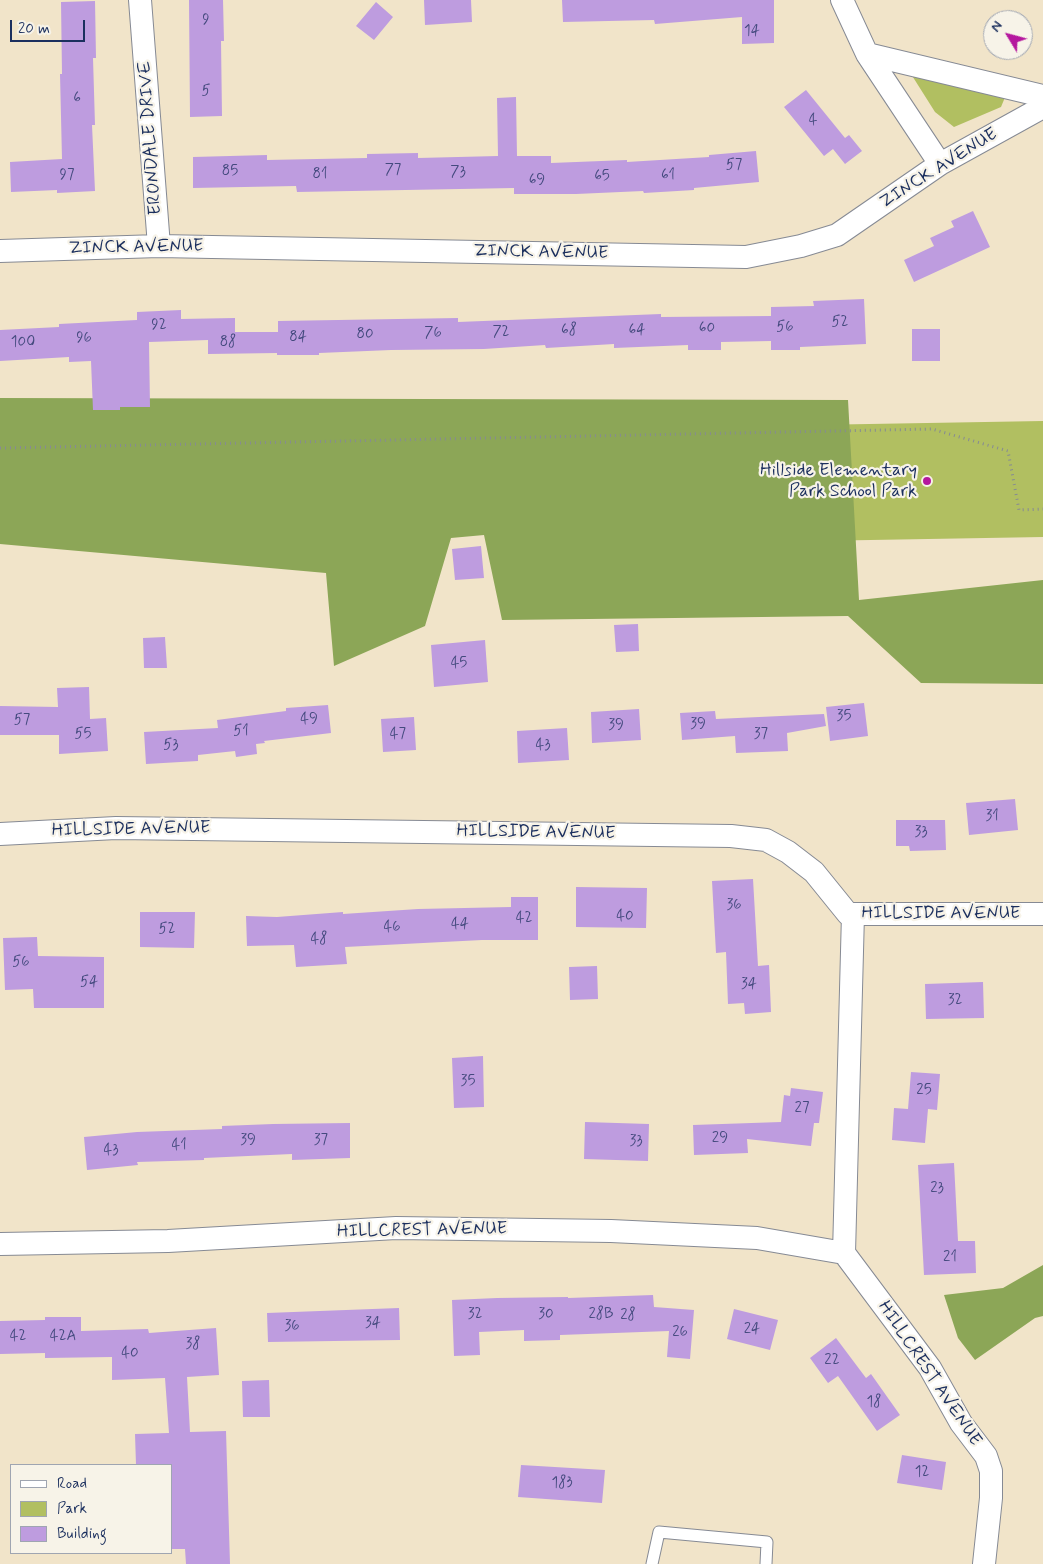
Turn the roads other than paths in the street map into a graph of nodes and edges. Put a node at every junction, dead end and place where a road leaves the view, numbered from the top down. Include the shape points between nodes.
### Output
1 (140, 0) edge
2 (842, 0) edge
3 (867, 54) junction
4 (1043, 96) edge
5 (1043, 106) edge
6 (940, 164) junction
7 (159, 246) junction
8 (0, 250) edge
9 (0, 834) edge
10 (853, 914) junction
11 (1043, 914) edge
12 (0, 1244) edge
13 (844, 1253) junction
14 (652, 1564) edge
15 (766, 1564) edge
16 (984, 1564) edge

1 - 7 street, ERONDALE DRIVE
2 - 3 street
3 - 4 street
3 - 6 street
5 - 6 street, ZINCK AVENUE
6 - 7 street, ZINCK AVENUE via 837,235 746,257
7 - 8 street, ZINCK AVENUE
9 - 10 street, HILLSIDE AVENUE via 116,828 731,836 766,840 788,852 814,872 848,914
10 - 11 street, HILLSIDE AVENUE
10 - 13 street
12 - 13 street, HILLCREST AVENUE via 168,1241 396,1228 611,1231 757,1238
13 - 16 street, HILLCREST AVENUE via 930,1368 961,1423 986,1456 991,1470
14 - 15 lane via 659,1532 767,1542

